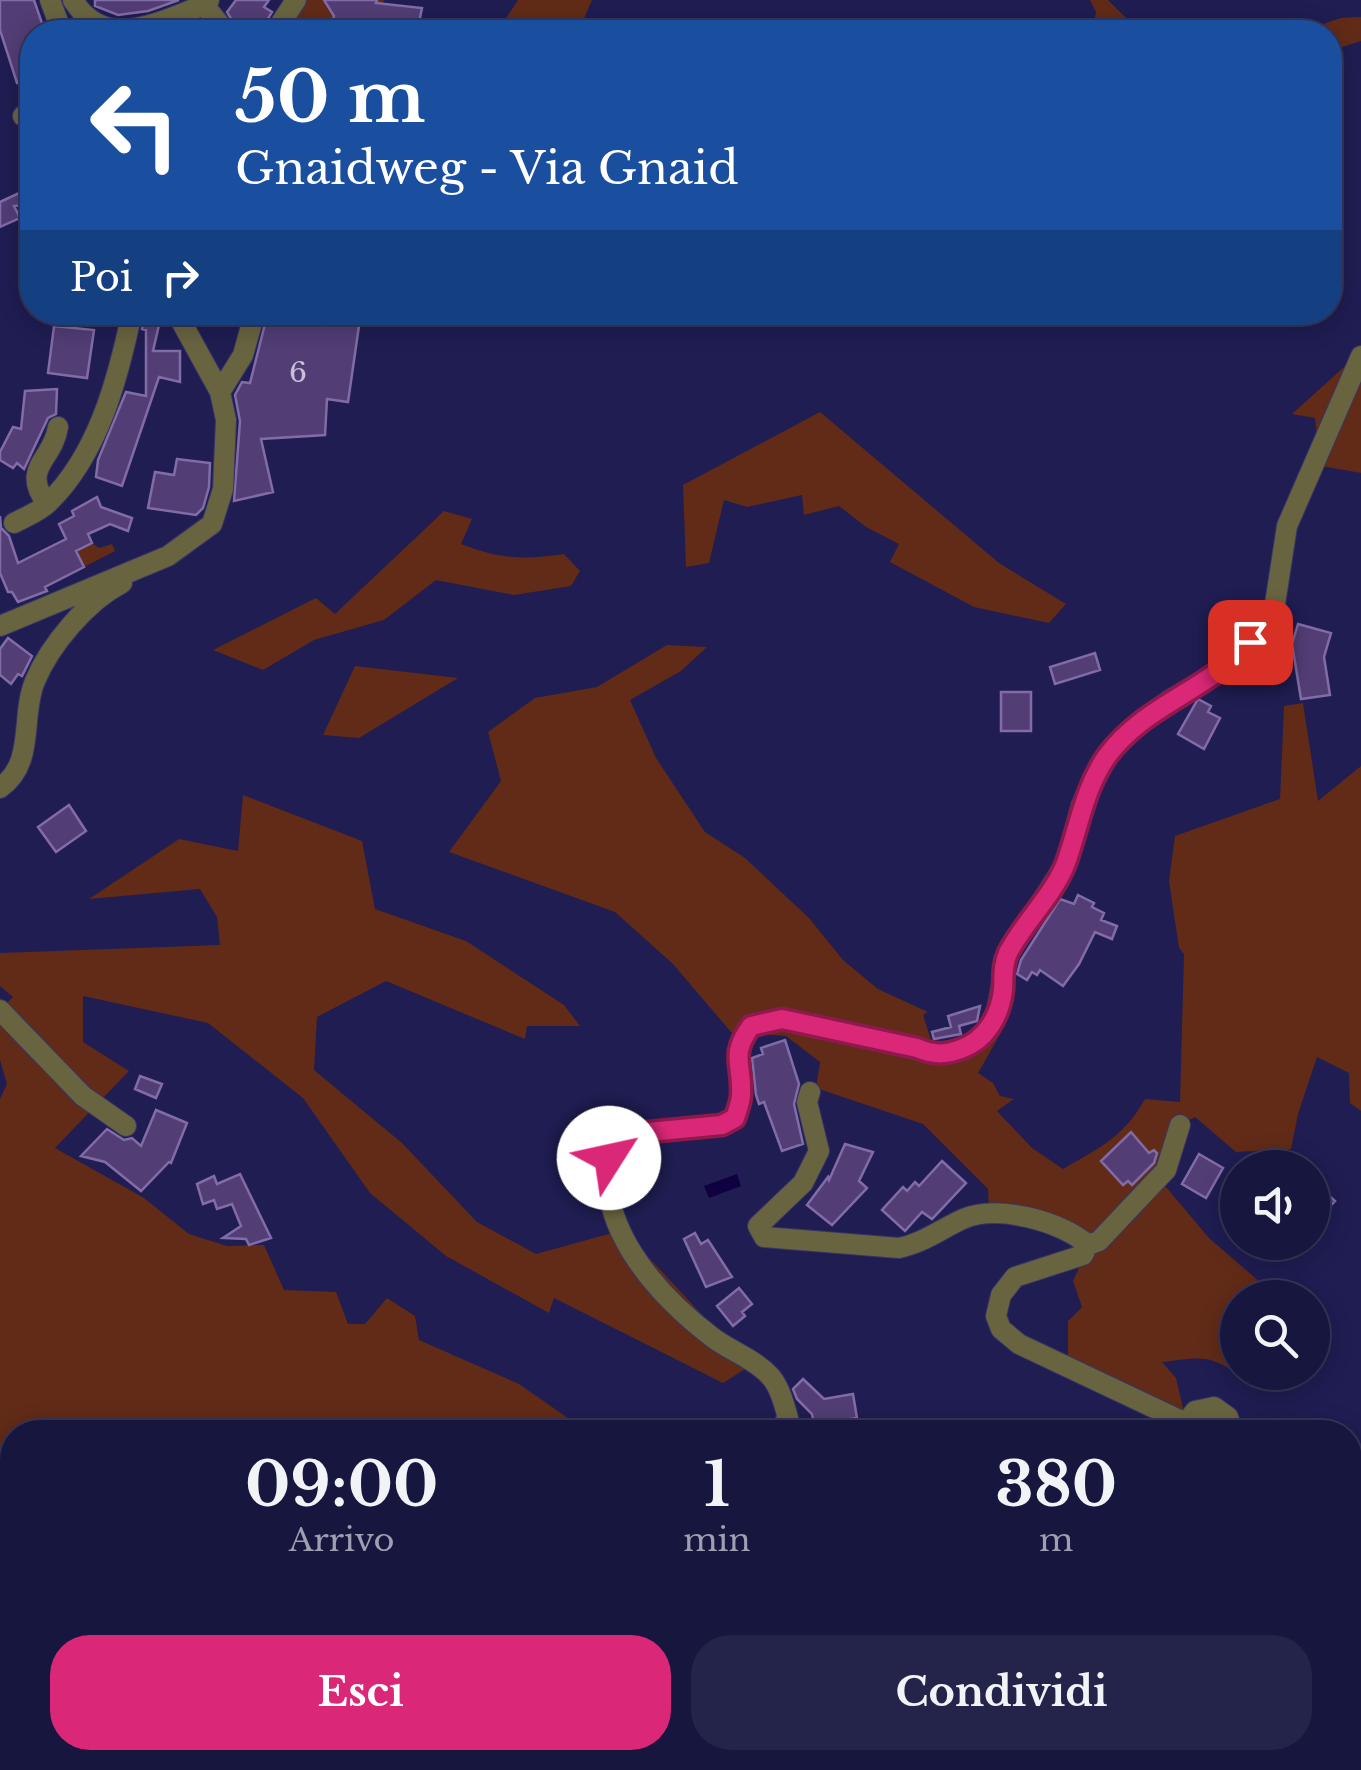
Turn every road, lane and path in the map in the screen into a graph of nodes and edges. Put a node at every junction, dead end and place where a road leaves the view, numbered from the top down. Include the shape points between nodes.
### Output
1 (74, 0) edge
2 (207, 2) edge
3 (93, 20) edge
4 (164, 20) edge
5 (129, 325) edge
6 (183, 325) edge
7 (251, 325) edge
8 (1361, 356) edge
9 (220, 392) junction
10 (58, 427) dead end
11 (48, 504) junction
12 (14, 523) dead end
13 (162, 559) junction
14 (0, 626) edge
15 (0, 788) edge
16 (0, 1010) edge
17 (810, 1092) dead end
18 (1180, 1124) dead end
19 (126, 1126) dead end
20 (1093, 1243) junction
21 (787, 1420) edge
22 (1170, 1420) edge
23 (1190, 1420) edge
24 (1229, 1420) edge

1 - 3 street
2 - 4 street
5 - 11 street via 83,463
6 - 9 street
7 - 9 street via 243,356
8 - 21 street via 1288,526 1275,604 1250,642 1135,726 1107,757 1081,806 1066,863 1008,954 992,1026 974,1044 934,1054 782,1019 751,1026 739,1042 742,1095 735,1118 722,1125 628,1134 614,1143 606,1182 625,1238 682,1312 770,1376
9 - 13 street via 226,420 218,514
10 - 11 street via 36,468 37,490
11 - 12 street
13 - 14 street
13 - 15 street via 110,590 60,639 34,682 22,763
16 - 19 street via 83,1096
17 - 20 street via 819,1151 803,1183 758,1226 764,1237 899,1248 989,1211 1058,1226
18 - 20 street via 1166,1170
20 - 22 street via 1083,1255 1015,1277 996,1316 1019,1344
23 - 24 street via 1195,1411 1214,1407

